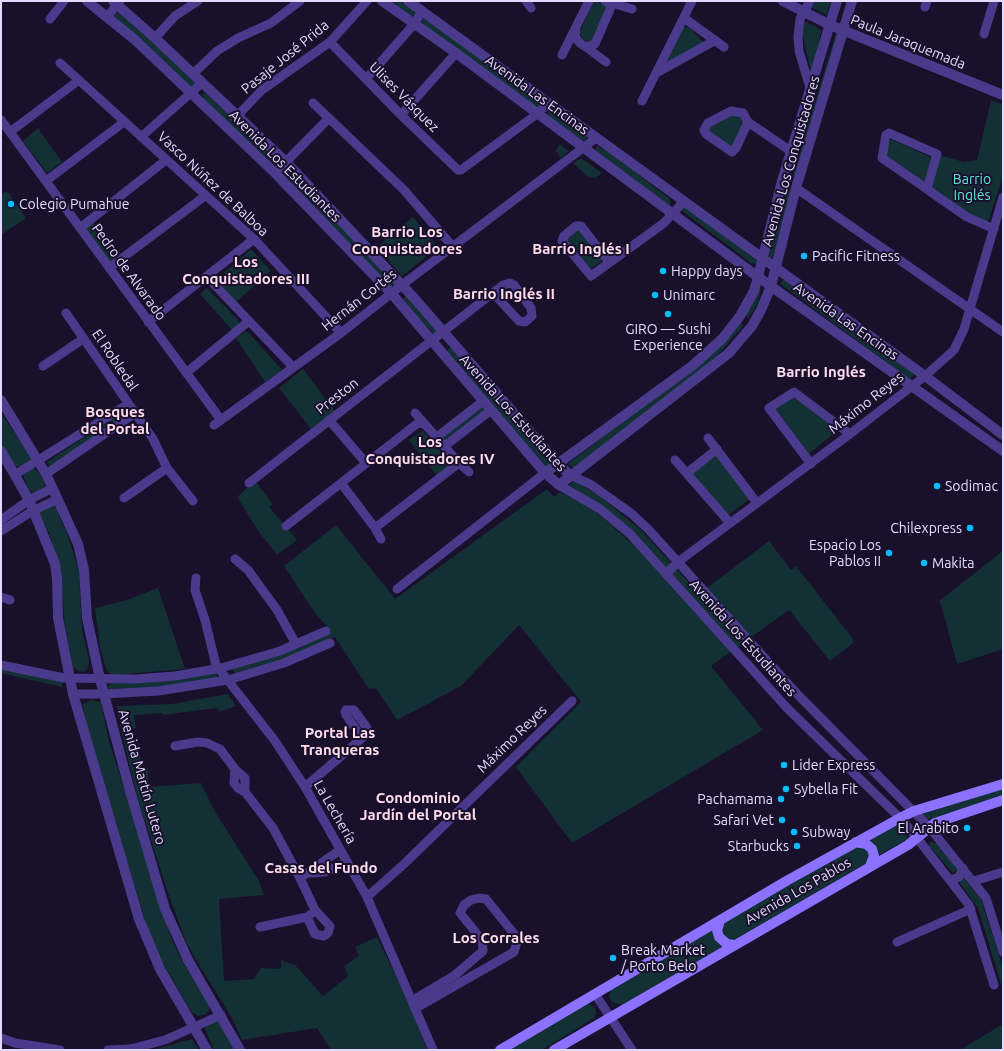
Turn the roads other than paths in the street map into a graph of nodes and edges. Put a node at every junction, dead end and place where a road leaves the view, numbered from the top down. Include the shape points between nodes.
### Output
1 (64, 1) edge
2 (87, 1) edge
3 (198, 1) edge
4 (300, 1) edge
5 (367, 1) edge
6 (382, 1) edge
7 (408, 1) edge
8 (589, 1) edge
9 (692, 1) edge
10 (783, 1) edge
11 (810, 1) edge
12 (837, 1) edge
13 (852, 1) edge
14 (994, 1) edge
15 (116, 2) edge
16 (607, 2) edge
17 (632, 9) dead end
18 (422, 11) junction
19 (803, 12) junction
20 (107, 16) junction
21 (50, 18) dead end
22 (684, 18) junction
23 (414, 24) junction
24 (830, 26) junction
25 (576, 28) junction
26 (843, 31) junction
27 (984, 34) dead end
28 (155, 38) junction
29 (714, 41) junction
30 (330, 42) junction
31 (586, 47) junction
32 (724, 47) dead end
33 (456, 53) junction
34 (562, 55) dead end
35 (606, 62) dead end
36 (60, 63) dead end
37 (658, 72) junction
38 (193, 74) junction
39 (366, 79) junction
40 (79, 80) junction
41 (202, 83) junction
42 (811, 92) junction
43 (190, 93) junction
44 (1003, 96) edge
45 (642, 101) dead end
46 (313, 103) dead end
47 (547, 104) junction
48 (537, 114) junction
49 (401, 115) junction
50 (237, 116) junction
51 (329, 118) junction
52 (1, 120) edge
53 (124, 122) junction
54 (748, 122) junction
55 (10, 132) junction
56 (141, 137) junction
57 (596, 138) junction
58 (584, 148) junction
59 (792, 152) junction
60 (166, 160) junction
61 (286, 162) junction
62 (275, 173) junction
63 (46, 181) junction
64 (782, 181) junction
65 (796, 188) junction
66 (927, 190) junction
67 (205, 196) junction
68 (1003, 197) edge
69 (683, 202) junction
70 (673, 214) junction
71 (80, 228) junction
72 (994, 229) junction
73 (254, 240) junction
74 (452, 247) junction
75 (763, 259) junction
76 (609, 262) junction
77 (109, 268) junction
78 (776, 268) junction
79 (207, 277) junction
80 (758, 277) junction
81 (402, 285) junction
82 (771, 286) junction
83 (391, 293) junction
84 (493, 293) junction
85 (970, 309) junction
86 (66, 313) dead end
87 (740, 316) junction
88 (249, 321) junction
89 (148, 322) junction
90 (752, 326) junction
91 (341, 332) junction
92 (1003, 332) edge
93 (444, 333) junction
94 (83, 339) junction
95 (431, 342) junction
96 (43, 366) dead end
97 (293, 367) junction
98 (186, 373) junction
99 (925, 376) junction
100 (913, 385) junction
101 (1, 400) edge
102 (483, 401) junction
103 (128, 404) junction
104 (491, 410) junction
105 (414, 412) dead end
106 (135, 413) junction
107 (980, 418) junction
108 (329, 420) junction
109 (218, 423) joint
110 (965, 423) junction
111 (425, 424) junction
112 (850, 434) junction
113 (1003, 435) edge
114 (437, 437) junction
115 (708, 438) dead end
116 (445, 446) junction
117 (717, 449) junction
118 (1003, 451) edge
119 (1, 452) edge
120 (38, 460) junction
121 (675, 460) dead end
122 (366, 463) junction
123 (459, 463) junction
124 (558, 464) junction
125 (811, 464) junction
126 (167, 468) junction
127 (469, 472) dead end
128 (545, 473) junction
129 (686, 473) junction
130 (16, 474) junction
131 (46, 474) junction
132 (570, 475) junction
133 (249, 483) dead end
134 (341, 483) junction
135 (559, 485) junction
136 (53, 488) junction
137 (124, 498) dead end
138 (58, 499) junction
139 (29, 500) junction
140 (193, 501) dead end
141 (757, 503) junction
142 (34, 510) junction
143 (3, 518) edge
144 (730, 523) junction
145 (11, 526) junction
146 (286, 526) dead end
147 (375, 528) junction
148 (1, 531) edge
149 (381, 539) dead end
150 (235, 559) dead end
151 (678, 562) junction
152 (666, 574) junction
153 (196, 578) dead end
154 (397, 589) dead end
155 (326, 631) dead end
156 (330, 642) dead end
157 (296, 644) junction
158 (1, 665) edge
159 (218, 668) junction
160 (70, 678) junction
161 (100, 679) junction
162 (228, 680) junction
163 (73, 694) junction
164 (104, 694) junction
165 (572, 701) dead end
166 (837, 734) junction
167 (362, 738) dead end
168 (174, 746) dead end
169 (826, 746) junction
170 (1003, 784) edge
171 (304, 787) junction
172 (1003, 800) edge
173 (914, 812) junction
174 (900, 818) junction
175 (929, 827) junction
176 (918, 838) junction
177 (856, 842) junction
178 (340, 850) junction
179 (347, 862) junction
180 (870, 866) junction
181 (963, 868) junction
182 (1003, 872) edge
183 (311, 873) junction
184 (300, 878) junction
185 (948, 879) junction
186 (974, 881) junction
187 (367, 897) junction
188 (971, 909) junction
189 (315, 910) junction
190 (307, 917) junction
191 (720, 921) junction
192 (260, 927) dead end
193 (1000, 930) edge
194 (898, 942) dead end
195 (734, 944) junction
196 (1003, 952) edge
197 (468, 964) junction
198 (476, 974) junction
199 (994, 985) dead end
200 (595, 994) junction
201 (414, 1004) junction
202 (221, 1016) junction
203 (610, 1017) junction
204 (194, 1028) junction
205 (1, 1038) edge
206 (15, 1047) edge
207 (60, 1050) edge
208 (108, 1050) edge
209 (206, 1050) edge
210 (240, 1050) edge
211 (433, 1050) edge
212 (500, 1050) edge
213 (554, 1050) edge
214 (632, 1050) edge

1 - 21 street
2 - 20 street, Avenida Los Estudiantes
3 - 28 street via 175,16
4 - 38 street via 271,23 217,51
5 - 30 street, Pasaje José Prida
6 - 23 street, Avenida Las Encinas
7 - 18 street, Avenida Las Encinas
8 - 25 street
9 - 22 street
10 - 19 street, Paula Jaraquemada
11 - 19 street, Avenida Los Conquistadores
12 - 24 street, Avenida Los Conquistadores
13 - 26 street, Avenida Los Conquistadores
14 - 27 street
15 - 20 street
15 - 28 street, Avenida Los Estudiantes
16 - 17 street
16 - 31 street via 611,5 610,11 597,41
18 - 23 street
18 - 47 street, Avenida Las Encinas
19 - 24 street, Paula Jaraquemada
19 - 42 street, Avenida Los Conquistadores via 798,31 798,51
20 - 43 street, Avenida Los Estudiantes
22 - 29 street
22 - 37 street
23 - 33 street, Avenida Las Encinas
23 - 39 street
24 - 26 street, Paula Jaraquemada
24 - 42 street, Avenida Los Conquistadores
25 - 31 street via 577,40
25 - 34 street
26 - 44 street, Paula Jaraquemada
26 - 65 street, Avenida Los Conquistadores
28 - 38 street, Avenida Los Estudiantes
29 - 32 street
29 - 37 street
30 - 39 street, Ulises Vásquez
30 - 50 street, Pasaje José Prida via 262,90
31 - 35 street
33 - 48 street, Avenida Las Encinas
33 - 49 street
36 - 40 street, Vasco Núñez de Balboa
37 - 45 street
38 - 41 street, Avenida Los Estudiantes
39 - 49 street, Ulises Vásquez
40 - 53 street, Vasco Núñez de Balboa
40 - 55 street
41 - 43 street
41 - 50 street, Avenida Los Estudiantes
42 - 59 street, Avenida Los Conquistadores
43 - 56 street
43 - 62 street, Avenida Los Estudiantes
46 - 51 street
47 - 48 street
47 - 57 street, Avenida Las Encinas
48 - 49 street, Ulises Vásquez via 460,170
48 - 58 street, Avenida Las Encinas
50 - 61 street, Avenida Los Estudiantes
51 - 61 street
51 - 74 street via 404,190
52 - 55 street, Pedro de Alvarado
53 - 56 street, Vasco Núñez de Balboa
53 - 63 street
54 - 54 street via 743,113 731,111 708,123 704,131 733,152
54 - 59 street
55 - 63 street, Pedro de Alvarado
56 - 60 street, Vasco Núñez de Balboa
57 - 58 street, Hernán Cortés
57 - 69 street, Avenida Las Encinas
58 - 70 street, Avenida Las Encinas
58 - 74 street, Hernán Cortés
59 - 64 street, Avenida Los Conquistadores
60 - 67 street, Vasco Núñez de Balboa
60 - 71 street
61 - 62 street
61 - 81 street, Avenida Los Estudiantes
62 - 83 street, Avenida Los Estudiantes
63 - 71 street, Pedro de Alvarado
64 - 65 street
64 - 75 street, Avenida Los Conquistadores
65 - 78 street, Avenida Los Conquistadores
65 - 85 street
66 - 66 street via 882,158 886,136 889,134 937,154
66 - 72 street via 966,217
67 - 73 street, Vasco Núñez de Balboa
67 - 77 street
68 - 72 street, Máximo Reyes
69 - 70 street
69 - 75 street, Avenida Las Encinas
70 - 76 street
70 - 80 street, Avenida Las Encinas
71 - 77 street, Pedro de Alvarado
72 - 85 street, Máximo Reyes
73 - 79 street
73 - 91 street, Vasco Núñez de Balboa
74 - 81 street, Hernán Cortés
75 - 78 street, Avenida Las Encinas
75 - 80 street, Avenida Los Conquistadores
76 - 76 street via 591,276 562,241 564,236 576,226 581,226
77 - 89 street, Pedro de Alvarado
78 - 82 street, Avenida Los Conquistadores
78 - 99 street, Avenida Las Encinas
79 - 88 street
79 - 89 street
80 - 82 street, Avenida Las Encinas
80 - 87 street, Avenida Los Conquistadores via 754,291
81 - 83 street, Hernán Cortés
81 - 93 street, Avenida Los Estudiantes
82 - 90 street, Avenida Los Conquistadores
82 - 100 street, Avenida Las Encinas
83 - 91 street, Hernán Cortés
83 - 95 street, Avenida Los Estudiantes
84 - 84 street, Preston via 510,283 531,308 532,316 525,322 519,322
84 - 93 street, Preston
85 - 92 street
85 - 99 street, Máximo Reyes via 963,334 954,350
86 - 94 street, El Robledal
87 - 90 street
87 - 124 street, Avenida Los Conquistadores via 722,339 692,366
88 - 97 street
88 - 98 street
89 - 98 street, Pedro de Alvarado
90 - 132 street, Avenida Los Conquistadores via 729,353
91 - 97 street, Hernán Cortés
93 - 95 street, Preston
93 - 124 street, Avenida Los Estudiantes
94 - 96 street
94 - 103 street, El Robledal
95 - 102 street, Avenida Los Estudiantes
95 - 108 street, Preston
97 - 109 street, Hernán Cortés
98 - 109 street, Pedro de Alvarado
99 - 100 street, Máximo Reyes
99 - 107 street, Avenida Las Encinas
100 - 110 street, Avenida Las Encinas
100 - 112 street, Máximo Reyes
101 - 120 street, Avenida Martín Lutero
102 - 104 street, Avenida Los Estudiantes
102 - 114 street
103 - 106 street, El Robledal
103 - 120 street
104 - 116 street
104 - 128 street, Avenida Los Estudiantes
105 - 111 street
106 - 126 street, El Robledal via 153,439
106 - 131 street
107 - 110 street
107 - 113 street, Avenida Las Encinas
108 - 122 street
108 - 133 street, Preston
110 - 118 street, Avenida Las Encinas
111 - 114 street
111 - 122 street via 416,424
112 - 125 street, Máximo Reyes
112 - 125 street via 794,392 769,408
114 - 116 street
115 - 117 street
116 - 123 street
117 - 129 street
117 - 141 street
119 - 130 street
120 - 130 street
120 - 131 street, Avenida Martín Lutero
121 - 129 street
122 - 134 street
123 - 127 street
123 - 147 street
124 - 128 street, Avenida Los Conquistadores
124 - 132 street, Avenida Los Estudiantes
125 - 141 street, Máximo Reyes
126 - 137 street
126 - 140 street, El Robledal
128 - 135 street, Avenida Los Estudiantes
128 - 154 street, Avenida Los Conquistadores
129 - 144 street
130 - 139 street
131 - 136 street, Avenida Martín Lutero
132 - 135 street, Avenida Los Conquistadores
132 - 151 street, Avenida Los Estudiantes via 590,484 632,514
134 - 146 street
134 - 147 street
135 - 152 street, Avenida Los Estudiantes via 605,513 630,534
136 - 138 street, Avenida Martín Lutero
136 - 139 street
138 - 142 street
138 - 161 street, Avenida Martín Lutero via 74,532 84,565 87,618
139 - 142 street
139 - 143 street
141 - 144 street, Máximo Reyes
142 - 145 street
142 - 160 street via 55,564 58,618
143 - 145 street
144 - 151 street, Máximo Reyes
145 - 148 street
147 - 149 street
150 - 157 street via 248,570 277,610
151 - 152 street, Máximo Reyes
151 - 166 street, Avenida Los Estudiantes via 800,697
152 - 169 street, Avenida Los Estudiantes via 787,708
153 - 159 street via 195,590
155 - 157 street
156 - 162 street via 284,663
157 - 159 street
158 - 160 street
159 - 161 street via 174,676
159 - 162 street, La Lechería
160 - 161 street
160 - 163 street
161 - 164 street, Avenida Martín Lutero
162 - 164 street via 181,688
162 - 171 street, La Lechería via 275,741
163 - 164 street
163 - 204 street via 144,932 160,969
164 - 202 street, Avenida Martín Lutero via 168,916 188,960
165 - 187 street, Máximo Reyes
166 - 169 street via 827,734 824,741
166 - 173 street, Avenida Los Estudiantes
167 - 171 street
168 - 184 street via 189,742 211,744 223,751 235,769 234,783 245,792 273,828
169 - 174 street, Avenida Los Estudiantes
170 - 173 main road, Avenida Los Pablos
171 - 178 street, La Lechería
172 - 175 main road, Avenida Los Pablos via 942,820
173 - 174 main road, Avenida Los Pablos
173 - 175 street, Avenida Los Estudiantes
174 - 176 street, Avenida Los Estudiantes
174 - 177 main road, Avenida Los Pablos
175 - 176 main road, Avenida Los Pablos
175 - 181 street, Avenida Los Estudiantes
176 - 180 main road, Avenida Los Pablos
176 - 185 street, Avenida Los Estudiantes
177 - 180 main road via 866,844 872,849 874,856
177 - 191 main road, Avenida Los Pablos
178 - 179 street, La Lechería
178 - 183 street
179 - 183 street via 325,872
179 - 187 street, La Lechería
180 - 195 main road, Avenida Los Pablos
181 - 185 street via 960,877
181 - 186 street, Avenida Los Estudiantes
182 - 186 street
183 - 184 street
184 - 189 street
185 - 188 street, Avenida Los Estudiantes
186 - 193 street, Avenida Los Estudiantes via 988,902
187 - 201 street, La Lechería
188 - 194 street
188 - 199 street, Avenida Los Estudiantes
189 - 190 street
189 - 190 street via 330,926 328,933 321,936 316,934
190 - 192 street
191 - 195 main road via 717,930 719,937 724,942
191 - 200 main road, Avenida Los Pablos
193 - 196 street, Avenida Los Estudiantes
195 - 203 main road, Avenida Los Pablos
197 - 198 street
197 - 198 street via 483,951 484,946 460,913 467,902 483,898 513,932 517,942 512,955
197 - 201 street
198 - 201 street
200 - 203 street
200 - 212 main road, Avenida Los Pablos
201 - 211 street, La Lechería
202 - 204 street
202 - 210 street, Avenida Martín Lutero
203 - 213 main road, Avenida Los Pablos
203 - 214 street
204 - 208 street via 142,1046
204 - 209 street
205 - 206 street
206 - 207 street

